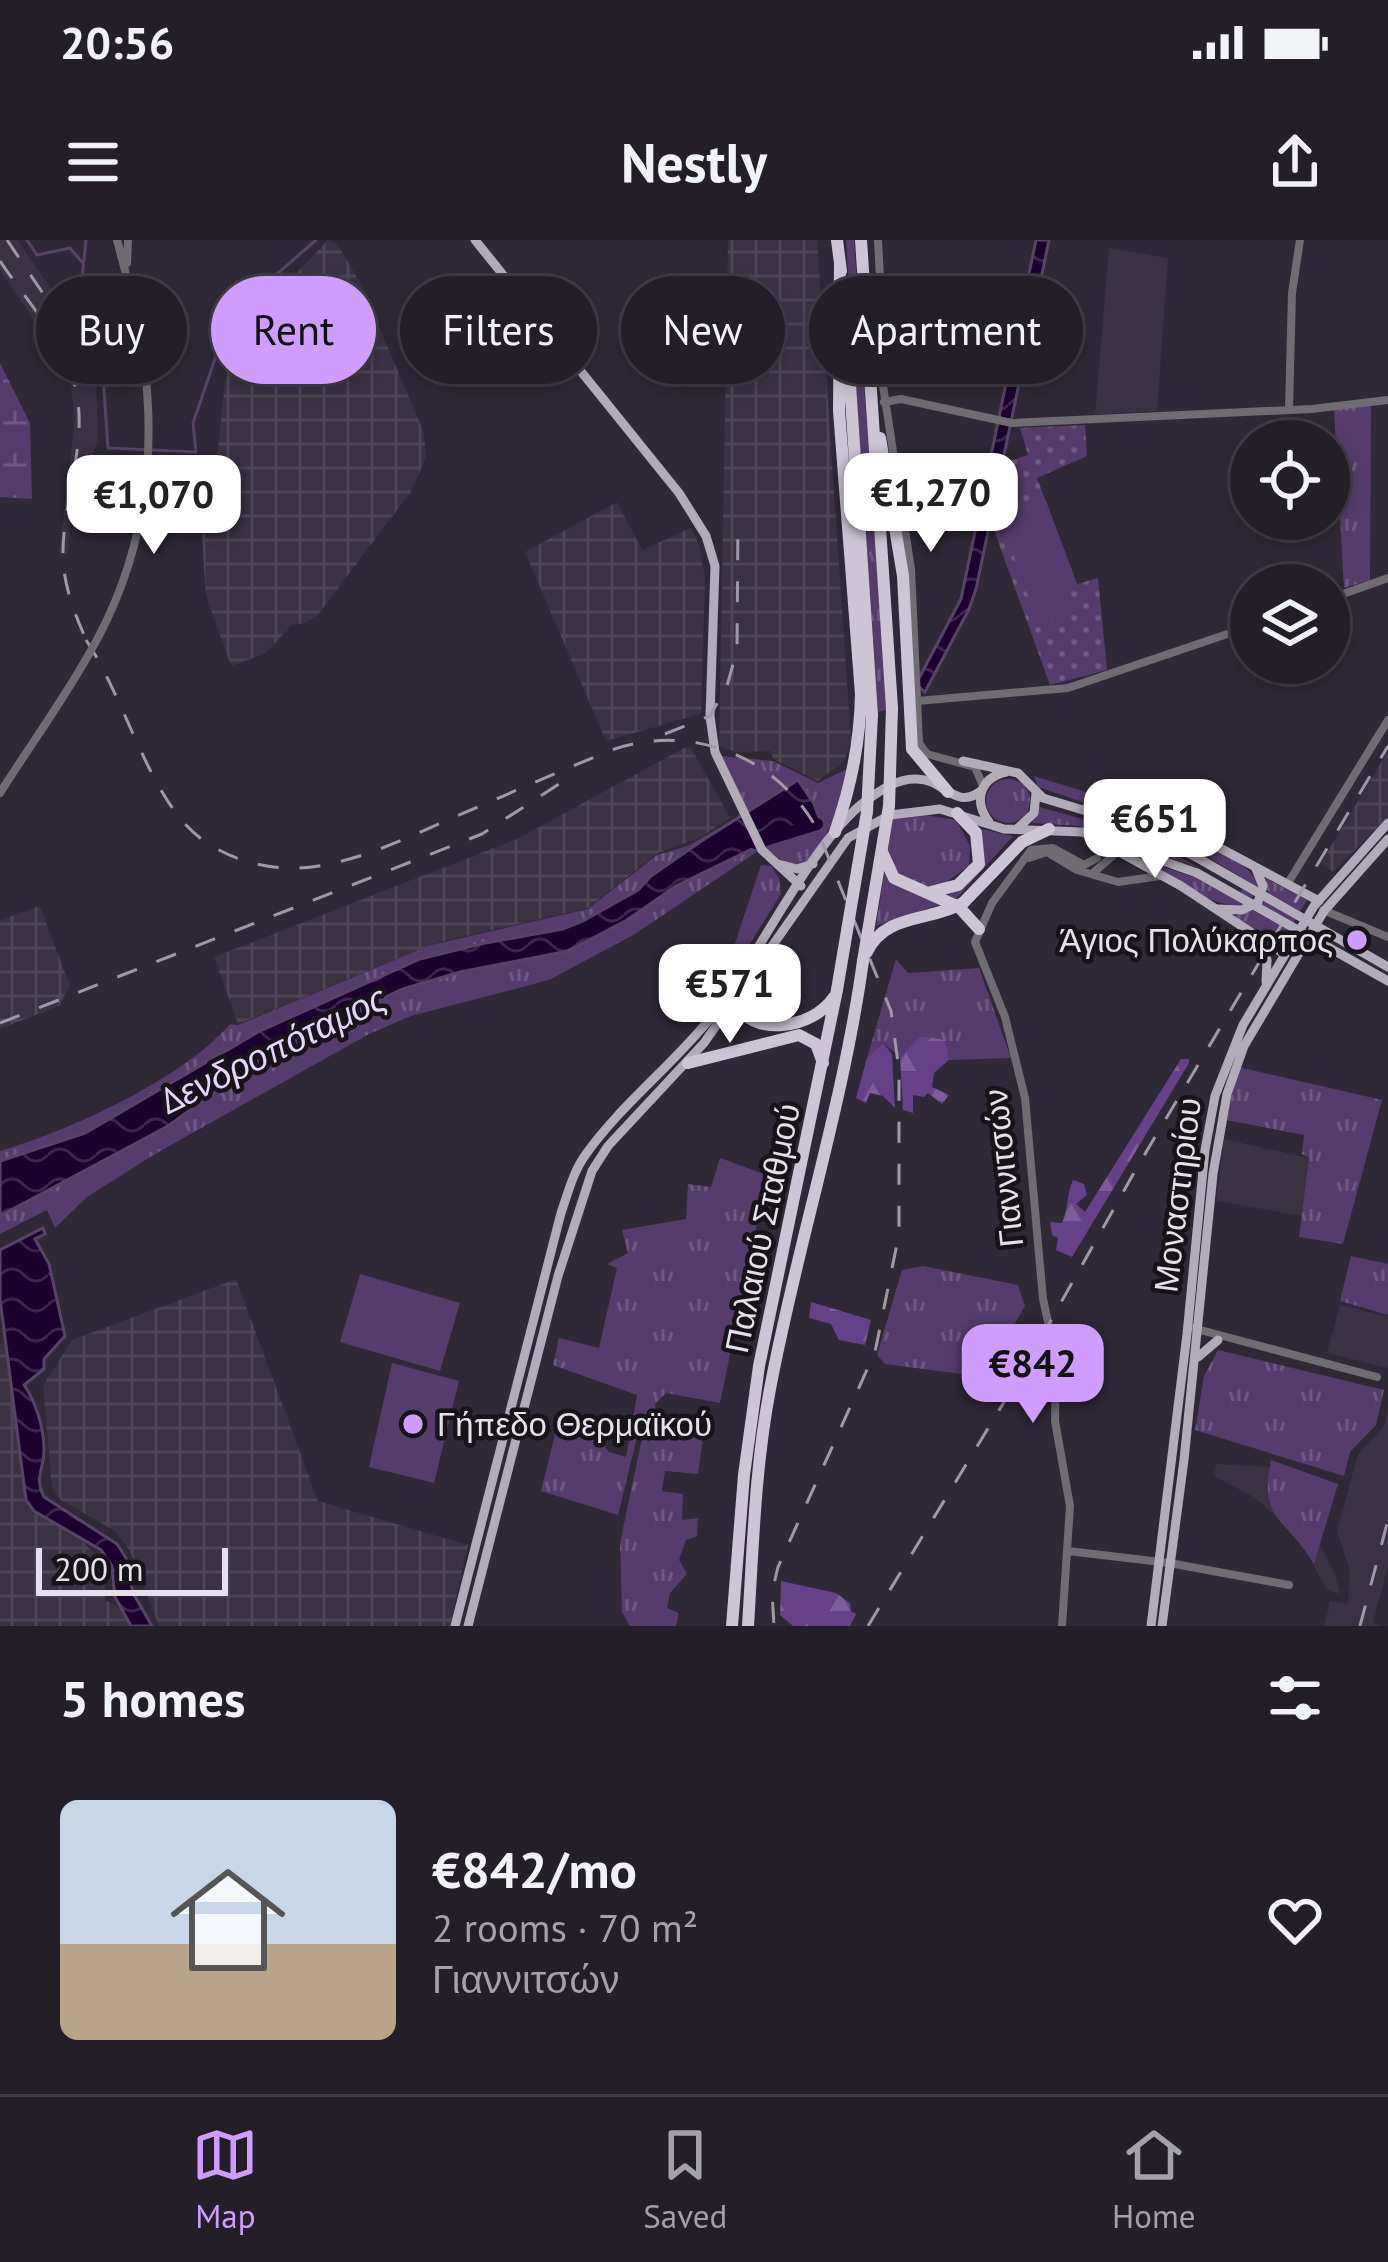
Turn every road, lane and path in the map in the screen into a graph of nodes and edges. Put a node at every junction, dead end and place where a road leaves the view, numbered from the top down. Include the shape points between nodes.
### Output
1 (117, 240) edge
2 (128, 240) edge
3 (475, 240) edge
4 (837, 240) edge
5 (862, 240) edge
6 (878, 240) edge
7 (1300, 240) edge
8 (840, 263) junction
9 (126, 276) edge
10 (128, 276) edge
11 (867, 276) edge
12 (880, 276) edge
13 (148, 384) edge
14 (882, 384) edge
15 (870, 391) junction
16 (1388, 400) edge
17 (884, 402) junction
18 (1289, 409) junction
19 (1388, 578) edge
20 (1350, 592) edge
21 (1230, 633) edge
22 (917, 700) junction
23 (1388, 720) edge
24 (963, 761) junction
25 (1011, 772) junction
26 (982, 789) junction
27 (948, 792) junction
28 (0, 793) edge
29 (1036, 793) junction
30 (957, 812) junction
31 (1110, 818) junction
32 (1388, 823) edge
33 (992, 824) junction
34 (1022, 826) junction
35 (1049, 829) junction
36 (835, 832) junction
37 (1090, 835) junction
38 (1388, 839) edge
39 (1015, 848) junction
40 (882, 851) junction
41 (1121, 851) junction
42 (1097, 858) junction
43 (772, 862) junction
44 (1251, 863) junction
45 (813, 864) junction
46 (1018, 867) junction
47 (1091, 873) junction
48 (1165, 877) junction
49 (1336, 878) junction
50 (1288, 883) junction
51 (799, 885) junction
52 (919, 891) junction
53 (1339, 891) junction
54 (1303, 892) junction
55 (810, 893) junction
56 (785, 906) junction
57 (1321, 906) junction
58 (1211, 908) junction
59 (1340, 913) junction
60 (1357, 924) junction
61 (979, 929) junction
62 (1388, 937) edge
63 (1260, 940) junction
64 (1284, 954) junction
65 (1297, 956) junction
66 (863, 961) junction
67 (1388, 968) edge
68 (1388, 981) edge
69 (1265, 984) junction
70 (837, 990) junction
71 (733, 1000) junction
72 (688, 1063) junction
73 (824, 1066) junction
74 (1193, 1332) junction
75 (1218, 1340) junction
76 (1233, 1341) junction
77 (1194, 1368) junction
78 (1377, 1377) dead end
79 (1067, 1551) junction
80 (1164, 1563) junction
81 (1289, 1585) dead end
82 (455, 1626) edge
83 (468, 1626) edge
84 (732, 1626) edge
85 (748, 1626) edge
86 (1062, 1626) edge
87 (1151, 1626) edge
88 (1162, 1626) edge

1 - 9 street
2 - 10 street
3 - 43 main road via 706,536 715,571 712,740
4 - 8 highway
5 - 11 highway
5 - 15 highway
6 - 12 street
7 - 18 street
8 - 36 highway via 839,411 860,712 854,771
8 - 70 highway, Παλαιού Σταθμού, bridge via 872,715 870,780
13 - 28 street, bridge via 143,519 103,629
14 - 17 street
15 - 27 highway via 903,576 910,742
15 - 40 highway, Παλαιού Σταθμού, bridge via 892,708
16 - 18 street
17 - 18 street via 1007,422
17 - 22 street via 911,569
19 - 20 street
21 - 22 street via 1068,688
22 - 24 street via 921,750
23 - 50 street
24 - 25 main road
24 - 26 street via 978,769
25 - 26 main road via 994,775
25 - 29 main road
26 - 27 main road via 965,800
26 - 33 main road via 981,811
27 - 36 main road via 927,780 899,782
29 - 31 main road
29 - 34 main road via 1036,810
30 - 33 main road
30 - 52 highway via 976,833 980,864 950,889
30 - 55 main road via 906,811 859,829
31 - 44 main road via 1179,826
31 - 67 main road, bridge via 1196,857
32 - 49 main road, Μοναστηρίου
33 - 34 main road
34 - 35 main road
34 - 39 highway
35 - 37 main road
35 - 39 highway
36 - 45 main road
37 - 41 main road
37 - 42 street
38 - 53 main road, Μοναστηρίου
39 - 66 highway, bridge via 963,903 885,929
40 - 52 highway via 889,873
40 - 66 highway, Παλαιού Σταθμού, bridge
41 - 47 street
41 - 48 main road
41 - 68 main road, bridge via 1197,872
42 - 46 street via 1082,865 1041,846
42 - 47 street
43 - 45 main road
43 - 51 main road
43 - 56 main road
44 - 50 main road
44 - 58 main road via 1262,879 1258,902
45 - 51 main road
46 - 47 street via 1045,852
46 - 61 street
47 - 48 street via 1124,883
48 - 58 main road
49 - 54 main road
49 - 57 main road, Μοναστηρίου
50 - 54 main road
51 - 55 main road
51 - 56 main road
52 - 61 highway via 962,909
53 - 57 main road, Μοναστηρίου
53 - 59 main road
54 - 57 main road
55 - 71 main road
56 - 82 main road via 717,1009 588,1151 571,1182
57 - 59 street
57 - 60 street
57 - 64 main road, Μοναστηρίου
57 - 65 main road, Μοναστηρίου
58 - 63 main road
59 - 60 street
60 - 62 street
61 - 79 street, Γιαννιτσών via 976,952 1002,1007 1024,1091 1042,1299 1055,1353 1054,1417 1070,1506
63 - 64 main road
63 - 69 main road
64 - 65 main road
64 - 69 main road, Μοναστηρίου
65 - 74 main road, Μοναστηρίου via 1244,1046 1227,1094
66 - 85 highway, Παλαιού Σταθμού via 846,1069 769,1393
69 - 74 main road, Μοναστηρίου via 1215,1096
70 - 71 highway via 822,1012 771,1026 747,1020
70 - 73 highway, Παλαιού Σταθμού
71 - 72 main road
72 - 73 highway via 800,1035 816,1044
72 - 83 main road via 608,1146 582,1194
73 - 84 highway, Παλαιού Σταθμού via 759,1366
74 - 75 street
74 - 76 street
74 - 77 main road, Μοναστηρίου
74 - 80 main road, Μοναστηρίου
75 - 76 street
75 - 77 main road
76 - 78 street
77 - 80 main road, Μοναστηρίου
79 - 80 street
79 - 86 street, Γιαννιτσών
80 - 81 street
80 - 87 main road, Μοναστηρίου
80 - 88 main road, Μοναστηρίου

